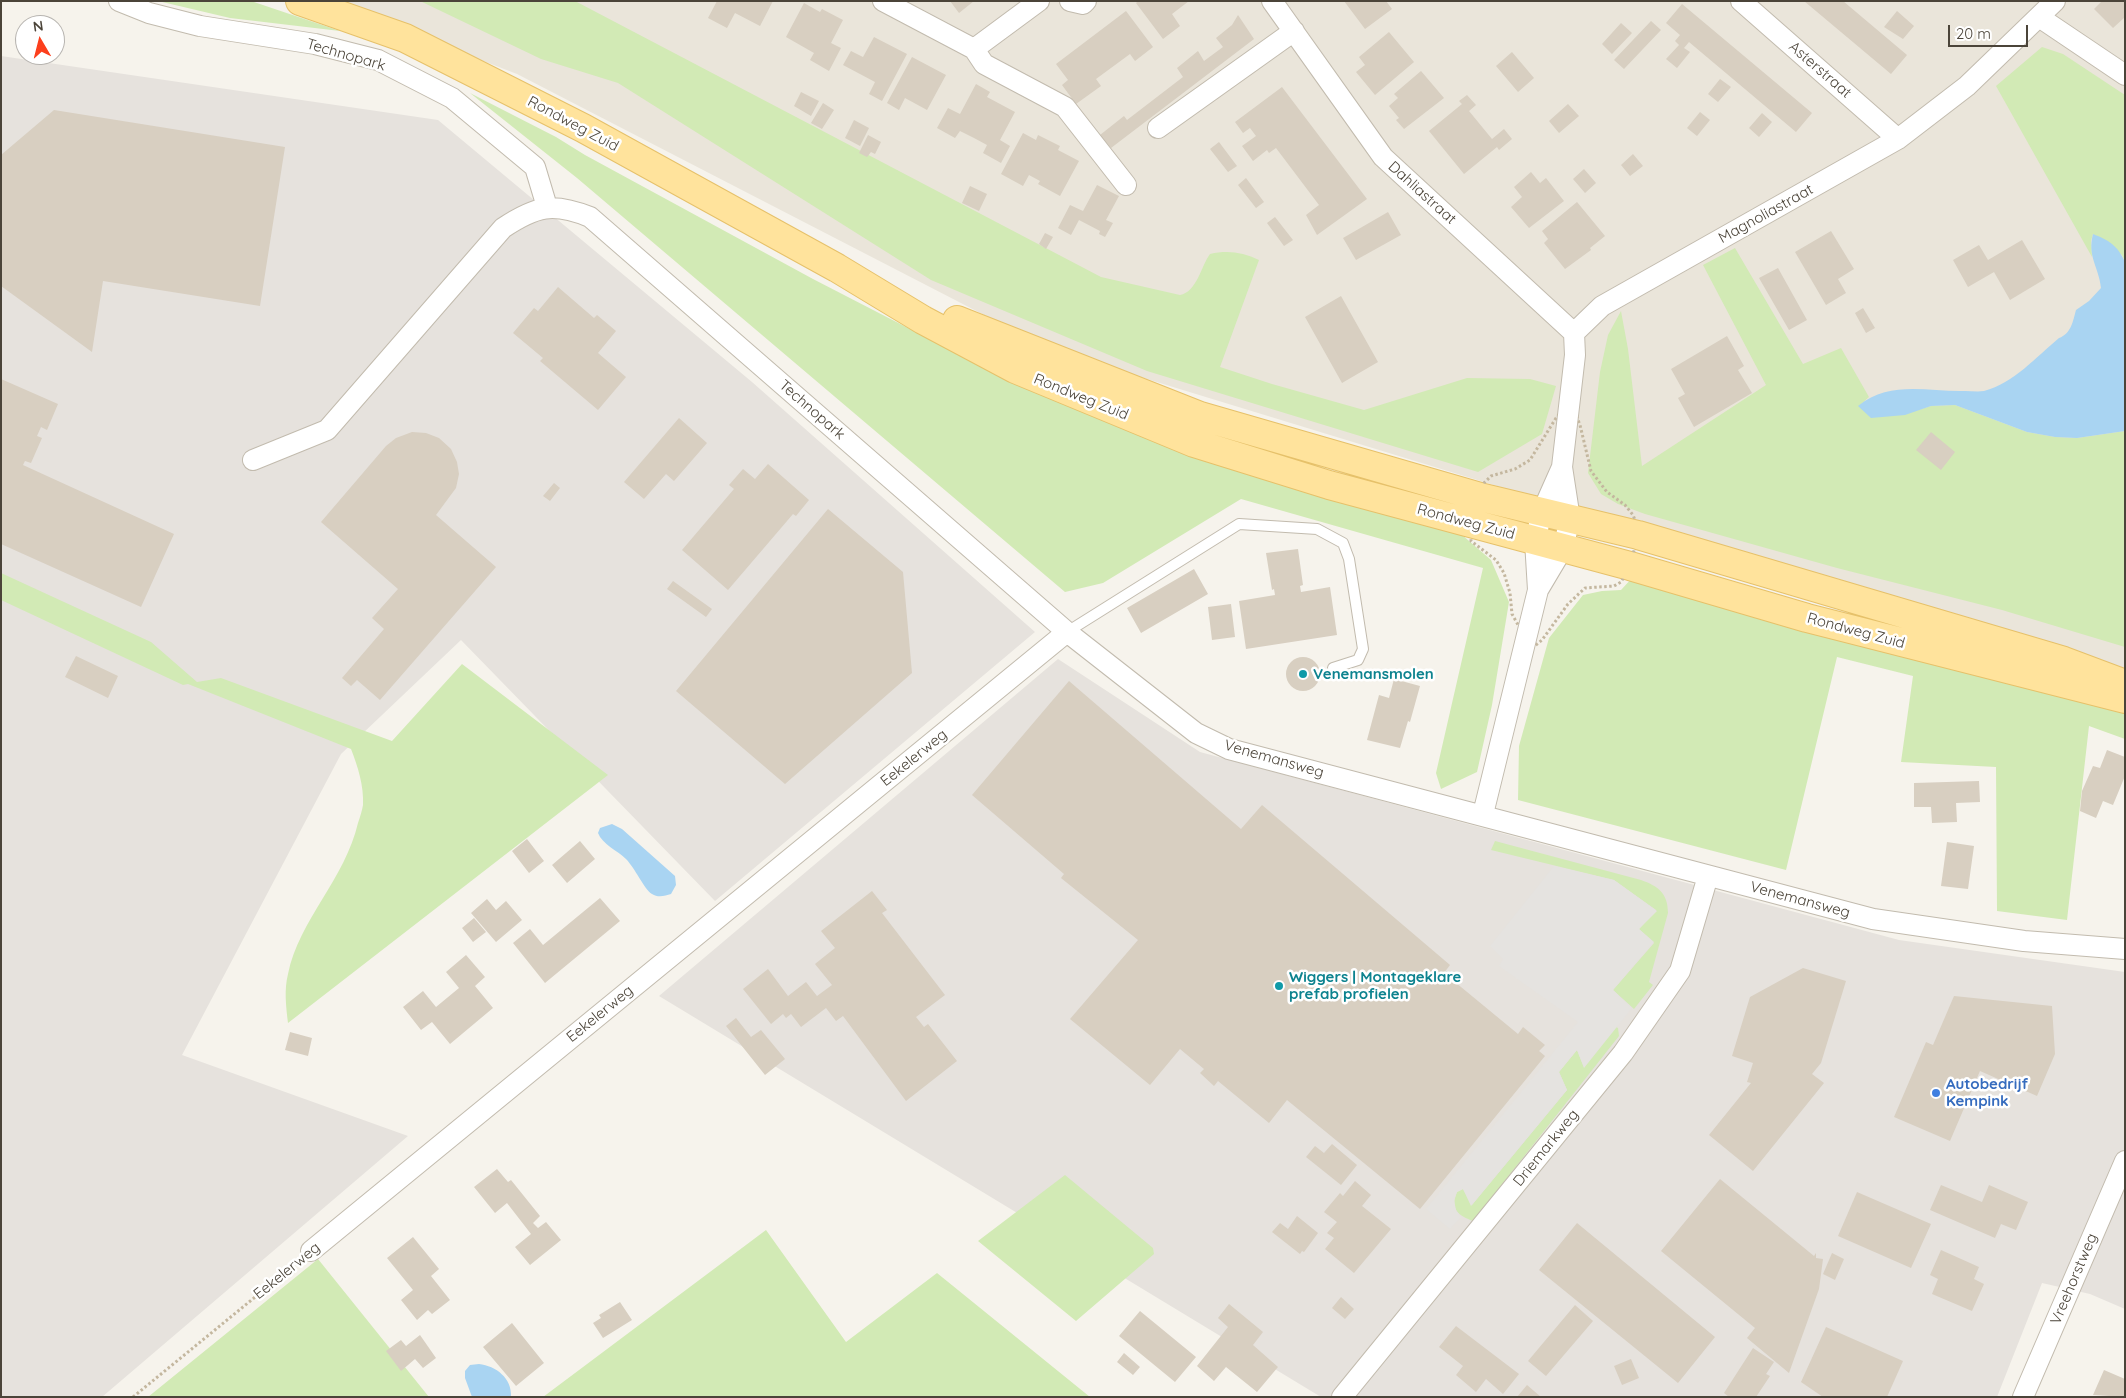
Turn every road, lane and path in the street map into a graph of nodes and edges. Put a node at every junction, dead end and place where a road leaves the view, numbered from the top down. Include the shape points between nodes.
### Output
1 (119, 1) edge
2 (300, 1) edge
3 (883, 1) edge
4 (1039, 1) edge
5 (1070, 1) edge
6 (1086, 1) edge
7 (1272, 1) edge
8 (1741, 1) edge
9 (2056, 1) edge
10 (2039, 17) junction
11 (1294, 31) junction
12 (974, 49) junction
13 (2125, 75) edge
14 (1158, 128) dead end
15 (1898, 139) junction
16 (1126, 185) dead end
17 (546, 207) junction
18 (836, 268) junction
19 (1574, 333) junction
20 (1571, 402) junction
21 (253, 460) dead end
22 (1562, 467) junction
23 (1480, 496) junction
24 (1542, 512) junction
25 (1570, 519) junction
26 (1473, 525) junction
27 (1638, 535) junction
28 (1534, 541) junction
29 (1563, 548) junction
30 (1630, 566) junction
31 (1538, 590) junction
32 (1067, 632) junction
33 (1521, 657) junction
34 (1333, 668) dead end
35 (2125, 684) edge
36 (2125, 699) edge
37 (1483, 814) junction
38 (1708, 876) junction
39 (2125, 949) edge
40 (2125, 1161) edge
41 (311, 1251) joint
42 (134, 1397) edge
43 (1342, 1397) edge
44 (2023, 1397) edge

1 - 17 street, Technopark via 149,13 200,26 316,44 378,60 452,98 535,167
2 - 18 main road, Rondweg Zuid via 405,38 583,128
3 - 12 street
4 - 12 street
5 - 6 street via 1083,4
7 - 11 street, Dahliastraat
8 - 15 street, Asterstraat
9 - 10 street, Magnoliastraat
10 - 13 street
10 - 15 street, Magnoliastraat via 1967,86
11 - 14 street
11 - 19 street, Dahliastraat via 1383,157
12 - 16 street via 984,64 1065,107
15 - 19 street, Magnoliastraat via 1602,306
17 - 21 street, Technopark via 503,228 327,430
17 - 32 street, Technopark via 569,209 590,218
18 - 23 main road, Rondweg Zuid via 1025,349 1200,416
18 - 26 main road, Rondweg Zuid via 1015,369 1194,443
19 - 20 street
20 - 22 street
20 - 23 path via 1556,418 1530,460 1515,469 1491,476 1483,484
20 - 27 path via 1591,472 1607,492 1633,515
22 - 24 street
22 - 25 street
23 - 24 main road, Rondweg Zuid
24 - 25 main road, Rondweg Zuid
24 - 28 street
25 - 27 main road, Rondweg Zuid
25 - 29 street
26 - 28 main road, Rondweg Zuid
26 - 33 path via 1471,541 1496,560 1504,573 1512,614 1522,632
27 - 35 main road, Rondweg Zuid via 2064,661
28 - 29 main road, Rondweg Zuid
28 - 31 street
29 - 30 main road, Rondweg Zuid
29 - 31 street
30 - 33 path via 1621,582 1614,586 1585,588 1568,604 1542,640
30 - 36 main road, Rondweg Zuid via 1807,618
31 - 33 street
32 - 34 lane via 1239,524 1317,529 1343,543 1363,649 1358,660
32 - 37 street, Venemansweg via 1196,733 1229,749
32 - 41 street, Eekelerweg
33 - 37 street
37 - 38 street, Venemansweg
38 - 39 street, Venemansweg via 1873,919 2024,941
38 - 43 street, Driemarkweg via 1680,971 1623,1053
40 - 44 street, Vreehorstweg
41 - 42 path, Eekelerweg

